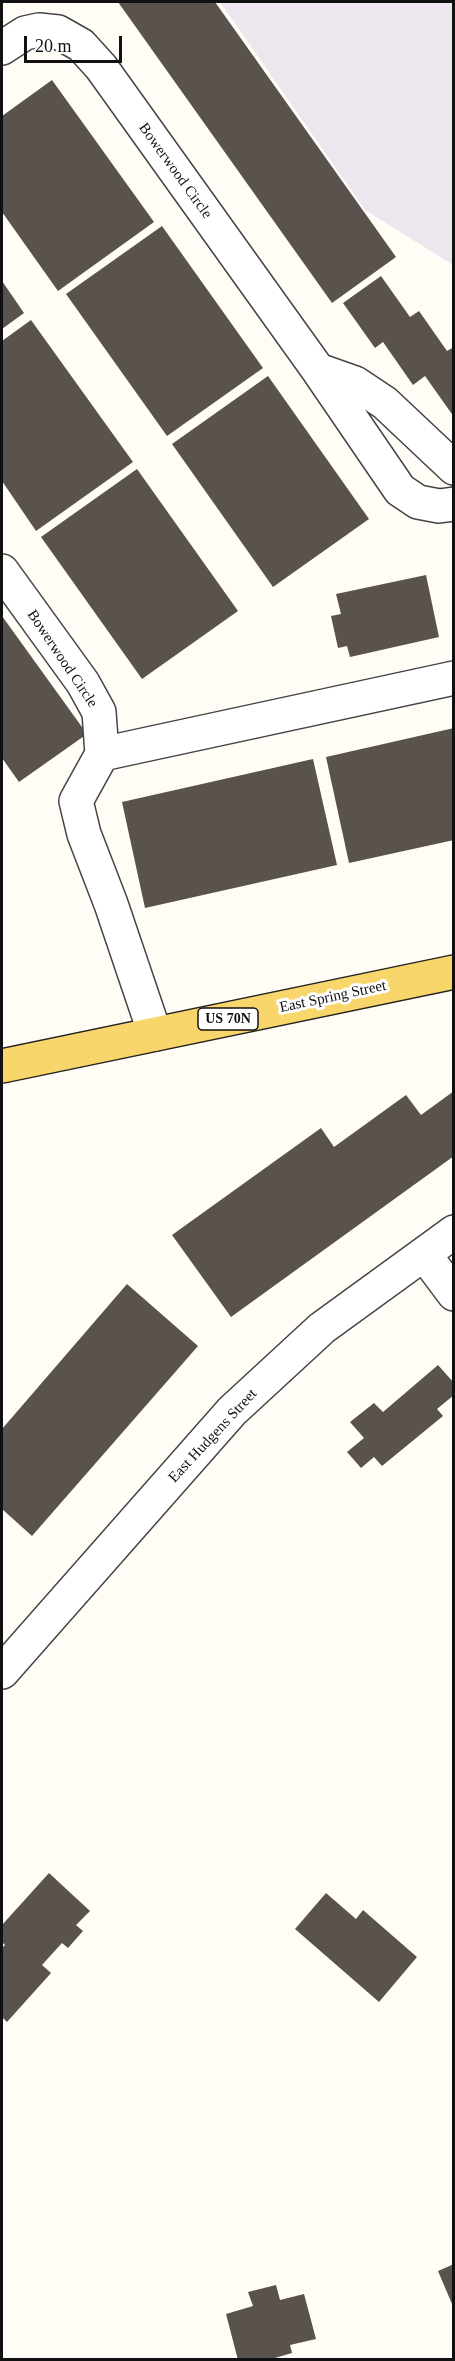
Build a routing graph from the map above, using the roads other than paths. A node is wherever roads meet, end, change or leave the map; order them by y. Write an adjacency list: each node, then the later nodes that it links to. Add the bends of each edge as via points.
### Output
1 (2, 48): 2 (street, Bowerwood Circle, via 25,33 39,30 58,32 81,45)
2 (318, 370): 3 (street, via 355,383 385,403); 4 (street, Bowerwood Circle, via 400,490 418,502)
3 (453, 468)
4 (453, 504)
5 (2, 571): 7 (street, Bowerwood Circle, via 99,712)
6 (453, 678): 7 (street)
7 (102, 754): 9 (street, via 76,801)
8 (453, 972): 9 (main road, East Spring Street / US 70N)
9 (154, 1034): 10 (main road, East Spring Street / US 70N)
10 (2, 1066)
11 (453, 1232): 12 (street, East Hudgens Street)
12 (424, 1254): 13 (street); 14 (street, East Hudgens Street, via 322,1328 232,1411)
13 (453, 1294)
14 (2, 1672)

